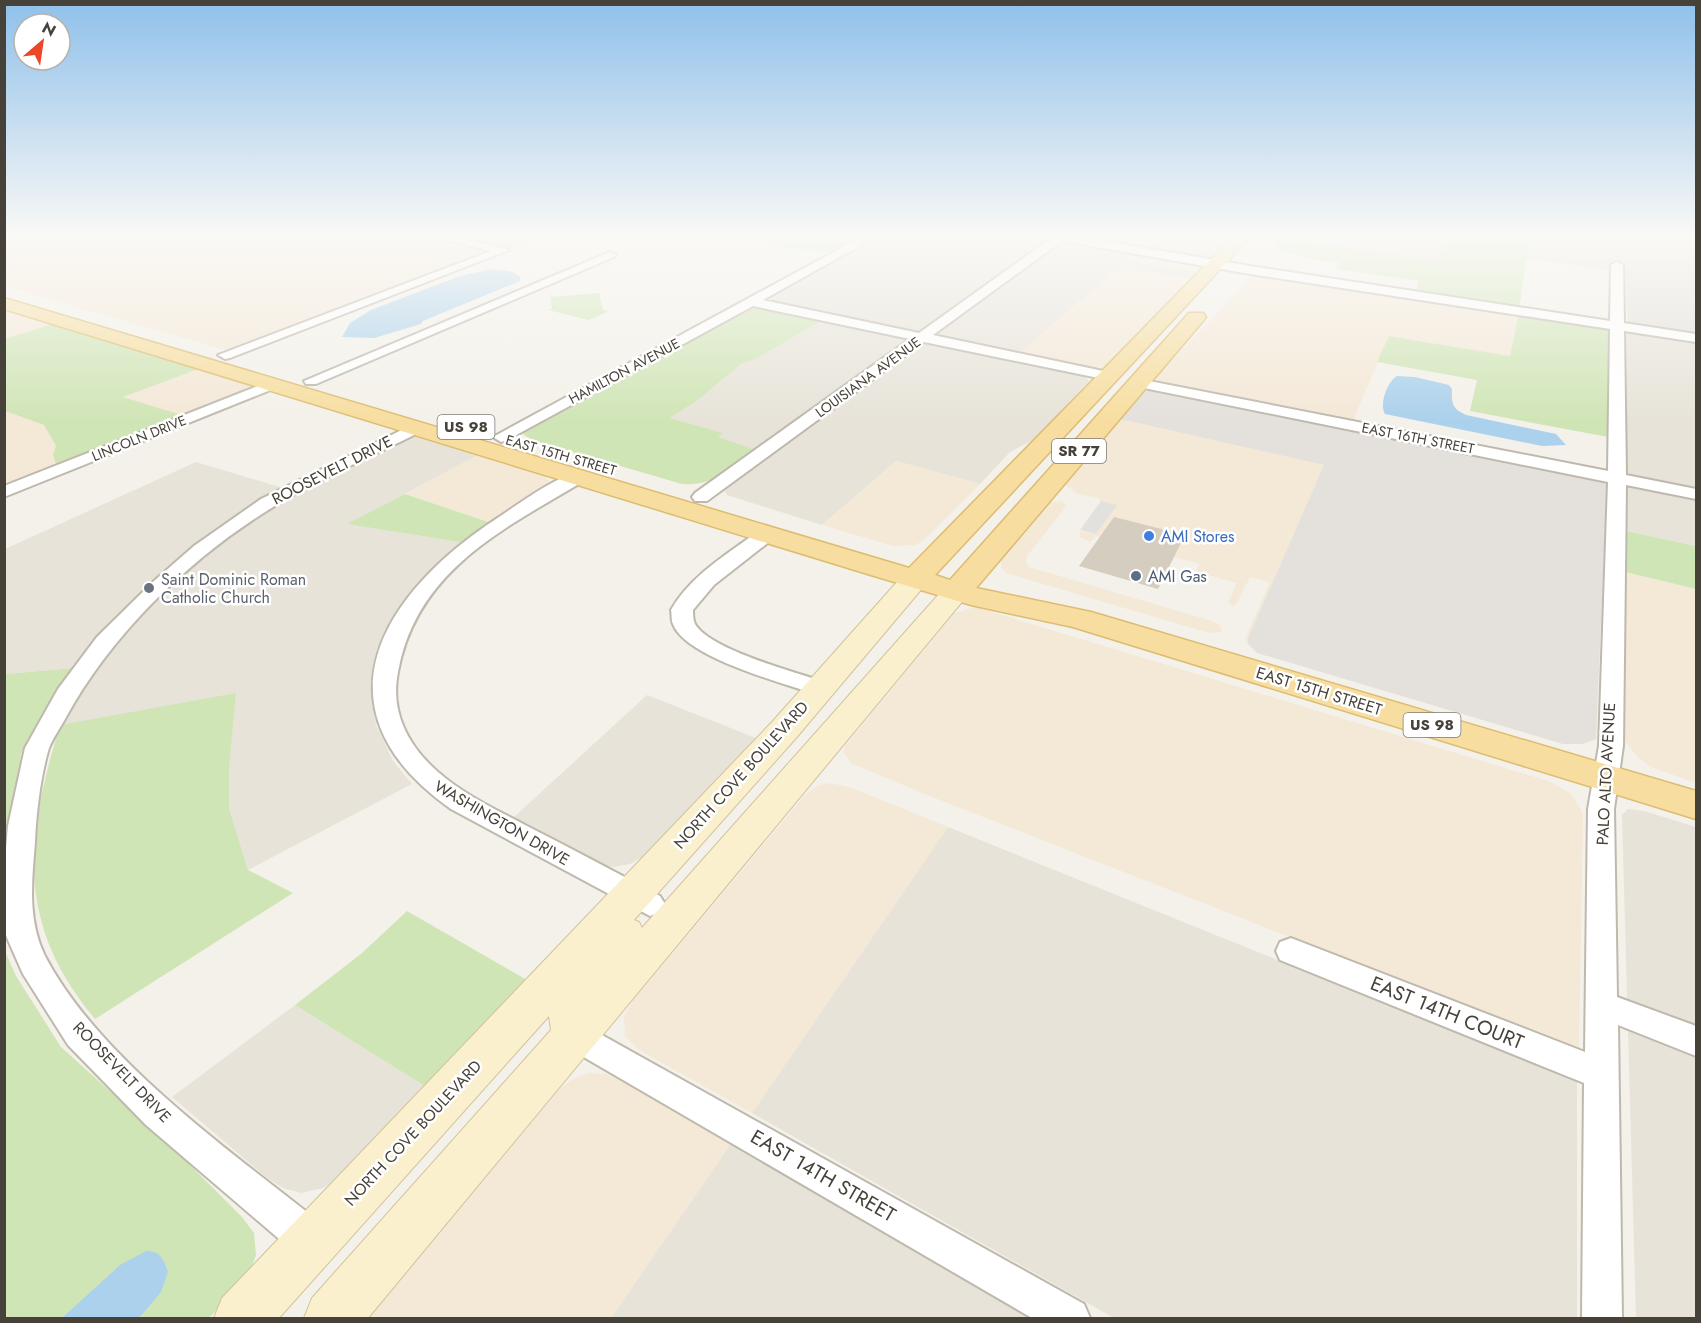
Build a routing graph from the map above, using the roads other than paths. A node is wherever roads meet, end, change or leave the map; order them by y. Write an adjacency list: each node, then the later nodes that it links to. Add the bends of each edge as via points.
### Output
1 (21, 297): 12 (main road, EAST 15TH STREET / US 98)
2 (379, 297): 16 (street)
3 (506, 297): 19 (street, LINCOLN DRIVE)
4 (762, 297): 10 (street, HAMILTON AVENUE)
5 (977, 297): 15 (street, LOUISIANA AVENUE)
6 (1185, 297): 17 (main road, NORTH COVE BOULEVARD / SR 77)
7 (1214, 297): 18 (main road, SR 77)
8 (1446, 297): 13 (street)
9 (1616, 297): 13 (street, PALO ALTO AVENUE)
10 (752, 302): 15 (street); 21 (street, HAMILTON AVENUE)
11 (4, 303): 12 (main road, EAST 15TH STREET / US 98)
12 (66, 315): 16 (main road, EAST 15TH STREET / US 98)
13 (1615, 326): 14 (street); 23 (street, PALO ALTO AVENUE)
14 (1696, 338)
15 (921, 339): 17 (street); 26 (street, LOUISIANA AVENUE)
16 (214, 359): 19 (main road, EAST 15TH STREET / US 98)
17 (1107, 376): 28 (main road, NORTH COVE BOULEVARD / SR 77)
18 (1139, 382): 23 (street, EAST 16TH STREET); 29 (main road, SR 77)
19 (292, 383): 20 (main road, EAST 15TH STREET / US 98); 24 (street, LINCOLN DRIVE)
20 (426, 423): 21 (main road, EAST 15TH STREET / US 98); 39 (street, ROOSEVELT DRIVE, via 267,502 160,585 105,642 70,689 37,748 21,826 18,928 34,965 80,1035 158,1113)
21 (491, 442): 22 (main road, EAST 15TH STREET / US 98)
22 (588, 471): 26 (main road, EAST 15TH STREET / US 98); 33 (street, WASHINGTON DRIVE, via 469,546 421,591 391,642 384,705 401,750 431,782 460,802)
23 (1617, 478): 25 (street, EAST 16TH STREET); 31 (street, PALO ALTO AVENUE, via 1611,746)
24 (4, 492)
25 (1696, 494)
26 (692, 503): 27 (main road, EAST 15TH STREET / US 98); 28 (main road, EAST 15TH STREET / US 98)
27 (767, 534): 28 (main road, EAST 15TH STREET / US 98); 30 (street, via 692,595 681,610 681,621 690,635 709,648)
28 (921, 571): 29 (main road, EAST 15TH STREET / US 98); 30 (main road, NORTH COVE BOULEVARD / SR 77)
29 (963, 584): 31 (main road, EAST 15TH STREET / US 98); 36 (main road, SR 77)
30 (820, 688): 33 (main road, NORTH COVE BOULEVARD / SR 77, via 681,842)
31 (1606, 777): 32 (main road, EAST 15TH STREET / US 98); 35 (street, PALO ALTO AVENUE, via 1601,809)
32 (1696, 805)
33 (640, 900): 36 (main road, via 572,1007 571,1026); 39 (main road, NORTH COVE BOULEVARD)
34 (1291, 951): 38 (street, EAST 14TH COURT)
35 (1602, 1005): 37 (street); 38 (street, PALO ALTO AVENUE)
36 (575, 1035): 41 (main road, SR 77); 42 (street, EAST 14TH STREET)
37 (1696, 1041)
38 (1602, 1074): 43 (street, PALO ALTO AVENUE)
39 (313, 1242): 40 (main road, NORTH COVE BOULEVARD)
40 (242, 1318)
41 (332, 1318)
42 (1070, 1318)
43 (1602, 1318)

